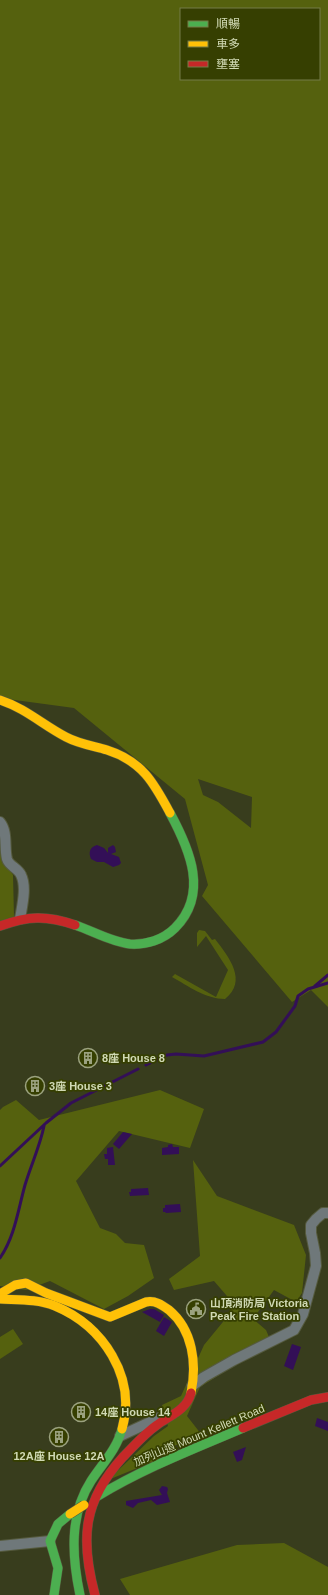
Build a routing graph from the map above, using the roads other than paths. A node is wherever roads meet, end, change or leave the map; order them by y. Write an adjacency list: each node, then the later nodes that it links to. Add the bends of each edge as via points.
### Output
1 (0, 700): 3 (main road, via 23,708 68,737 117,753 136,764 155,786 179,829 187,847 193,874 192,904 183,919 170,933 146,944 123,943 50,917)
2 (0, 822): 3 (street, via 4,829 8,863 21,874 23,881)
3 (20, 919): 4 (main road)
4 (0, 926)
5 (328, 1212): 8 (street, via 323,1213 311,1224 316,1266 303,1314 294,1330 234,1360)
6 (0, 1294): 8 (main road, via 15,1285 26,1283 46,1294 110,1317 149,1301 157,1302 175,1314 184,1328 193,1358)
7 (0, 1299): 11 (main road, via 55,1306 77,1317 98,1335 114,1357 126,1391)
8 (192, 1386): 10 (main road, via 188,1402)
9 (328, 1397): 12 (main road, 加列山道 Mount Kellett Road, via 311,1400 175,1457)
10 (179, 1409): 11 (street); 12 (main road, via 131,1448 111,1472)
11 (120, 1436): 16 (main road, via 110,1456 84,1492 77,1509 75,1562)
12 (95, 1498): 13 (main road, 加列山道 Mount Kellett Road, bridge, via 58,1524); 17 (main road, via 89,1518 88,1536)
13 (50, 1541): 14 (street); 15 (main road, via 58,1568)
14 (0, 1546)
15 (54, 1595)
16 (80, 1595)
17 (95, 1595)

